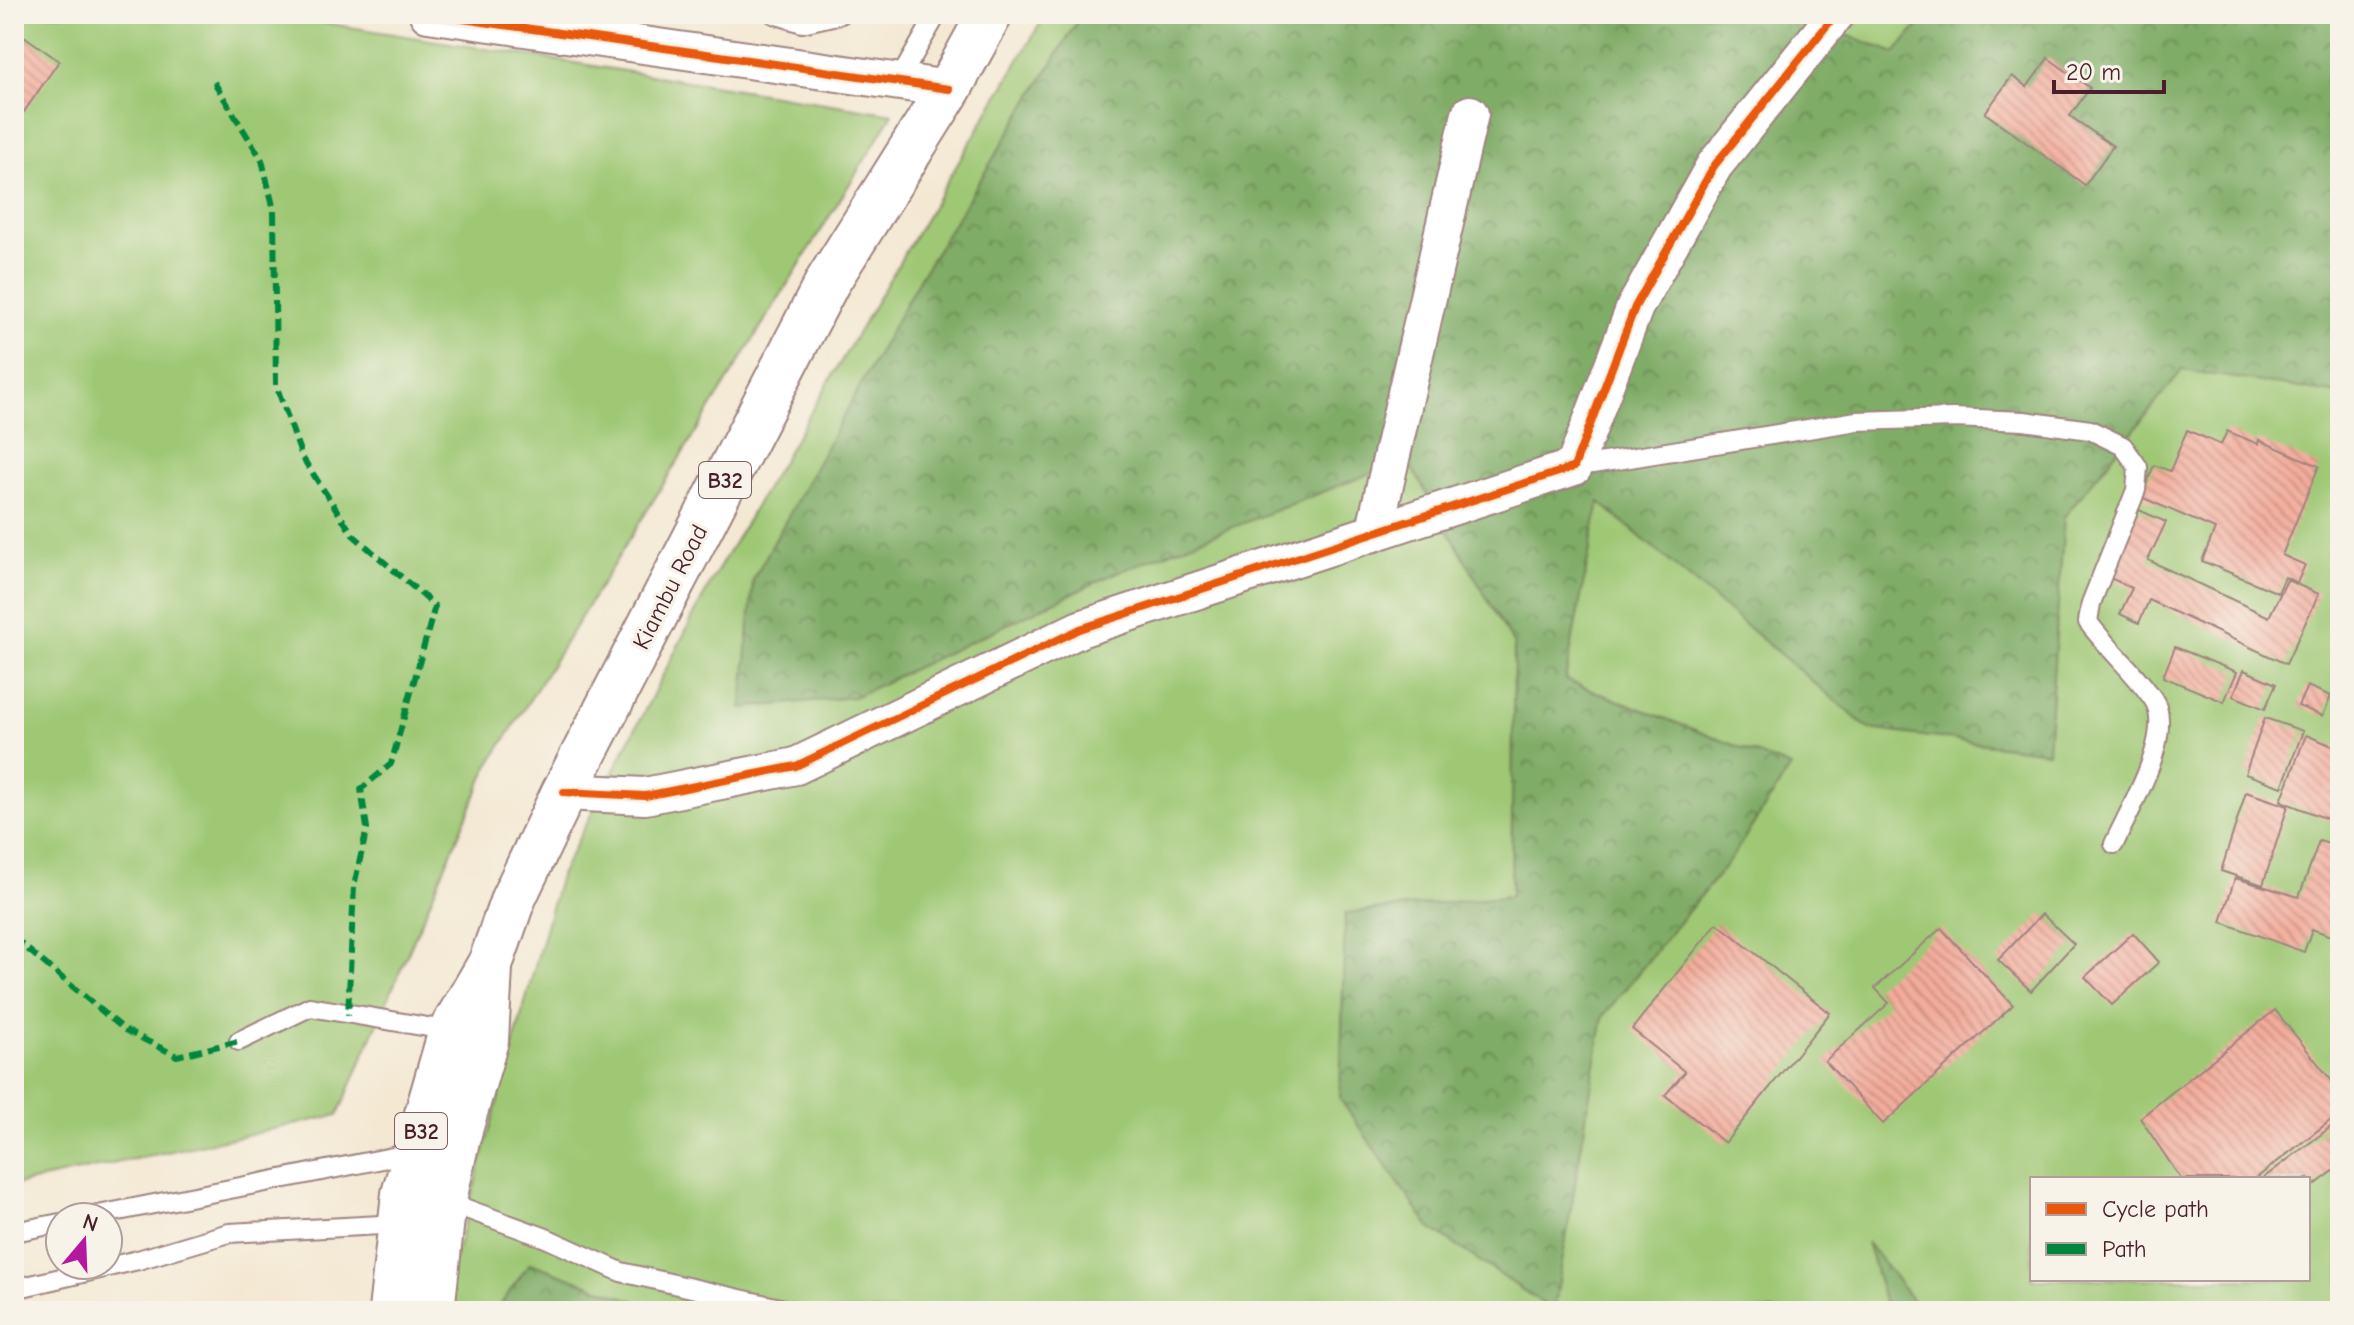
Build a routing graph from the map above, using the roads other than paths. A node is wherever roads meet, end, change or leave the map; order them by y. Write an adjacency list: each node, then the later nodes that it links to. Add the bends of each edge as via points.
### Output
1 (428, 14): 7 (street)
2 (774, 14): 3 (lane, via 802,23)
3 (841, 14)
4 (937, 14): 7 (lane)
5 (990, 14): 8 (highway, Kiambu Road / B32)
6 (1836, 14): 10 (street, via 1714,166 1635,307)
7 (899, 80): 8 (street)
8 (949, 89): 12 (highway, Kiambu Road / B32, via 828,281)
9 (1470, 114): 11 (street)
10 (1574, 467): 11 (street); 13 (lane, via 1857,421 2024,421 2090,430 2123,446 2138,467 2136,490 2088,622 2155,701 2160,728)
11 (1374, 533): 12 (street, via 1080,629 796,766 645,796)
12 (564, 792): 14 (highway, Kiambu Road / B32, via 513,899)
13 (2114, 844)
14 (491, 962): 15 (highway, Kiambu Road / B32); 18 (highway, Kiambu Road / B32, via 486,1040 457,1140)
15 (451, 1031): 16 (lane, via 310,1007); 17 (highway, Kiambu Road / B32)
16 (239, 1041)
17 (415, 1152): 18 (highway, Kiambu Road / B32); 19 (lane)
18 (416, 1206): 22 (lane, via 229,1233); 23 (highway, Kiambu Road / B32); 24 (highway, Kiambu Road / B32); 25 (lane, via 546,1238 621,1272)
19 (124, 1210)
20 (44, 1226): 21 (lane)
21 (14, 1232)
22 (14, 1289)
23 (391, 1311)
24 (432, 1311)
25 (793, 1311)

